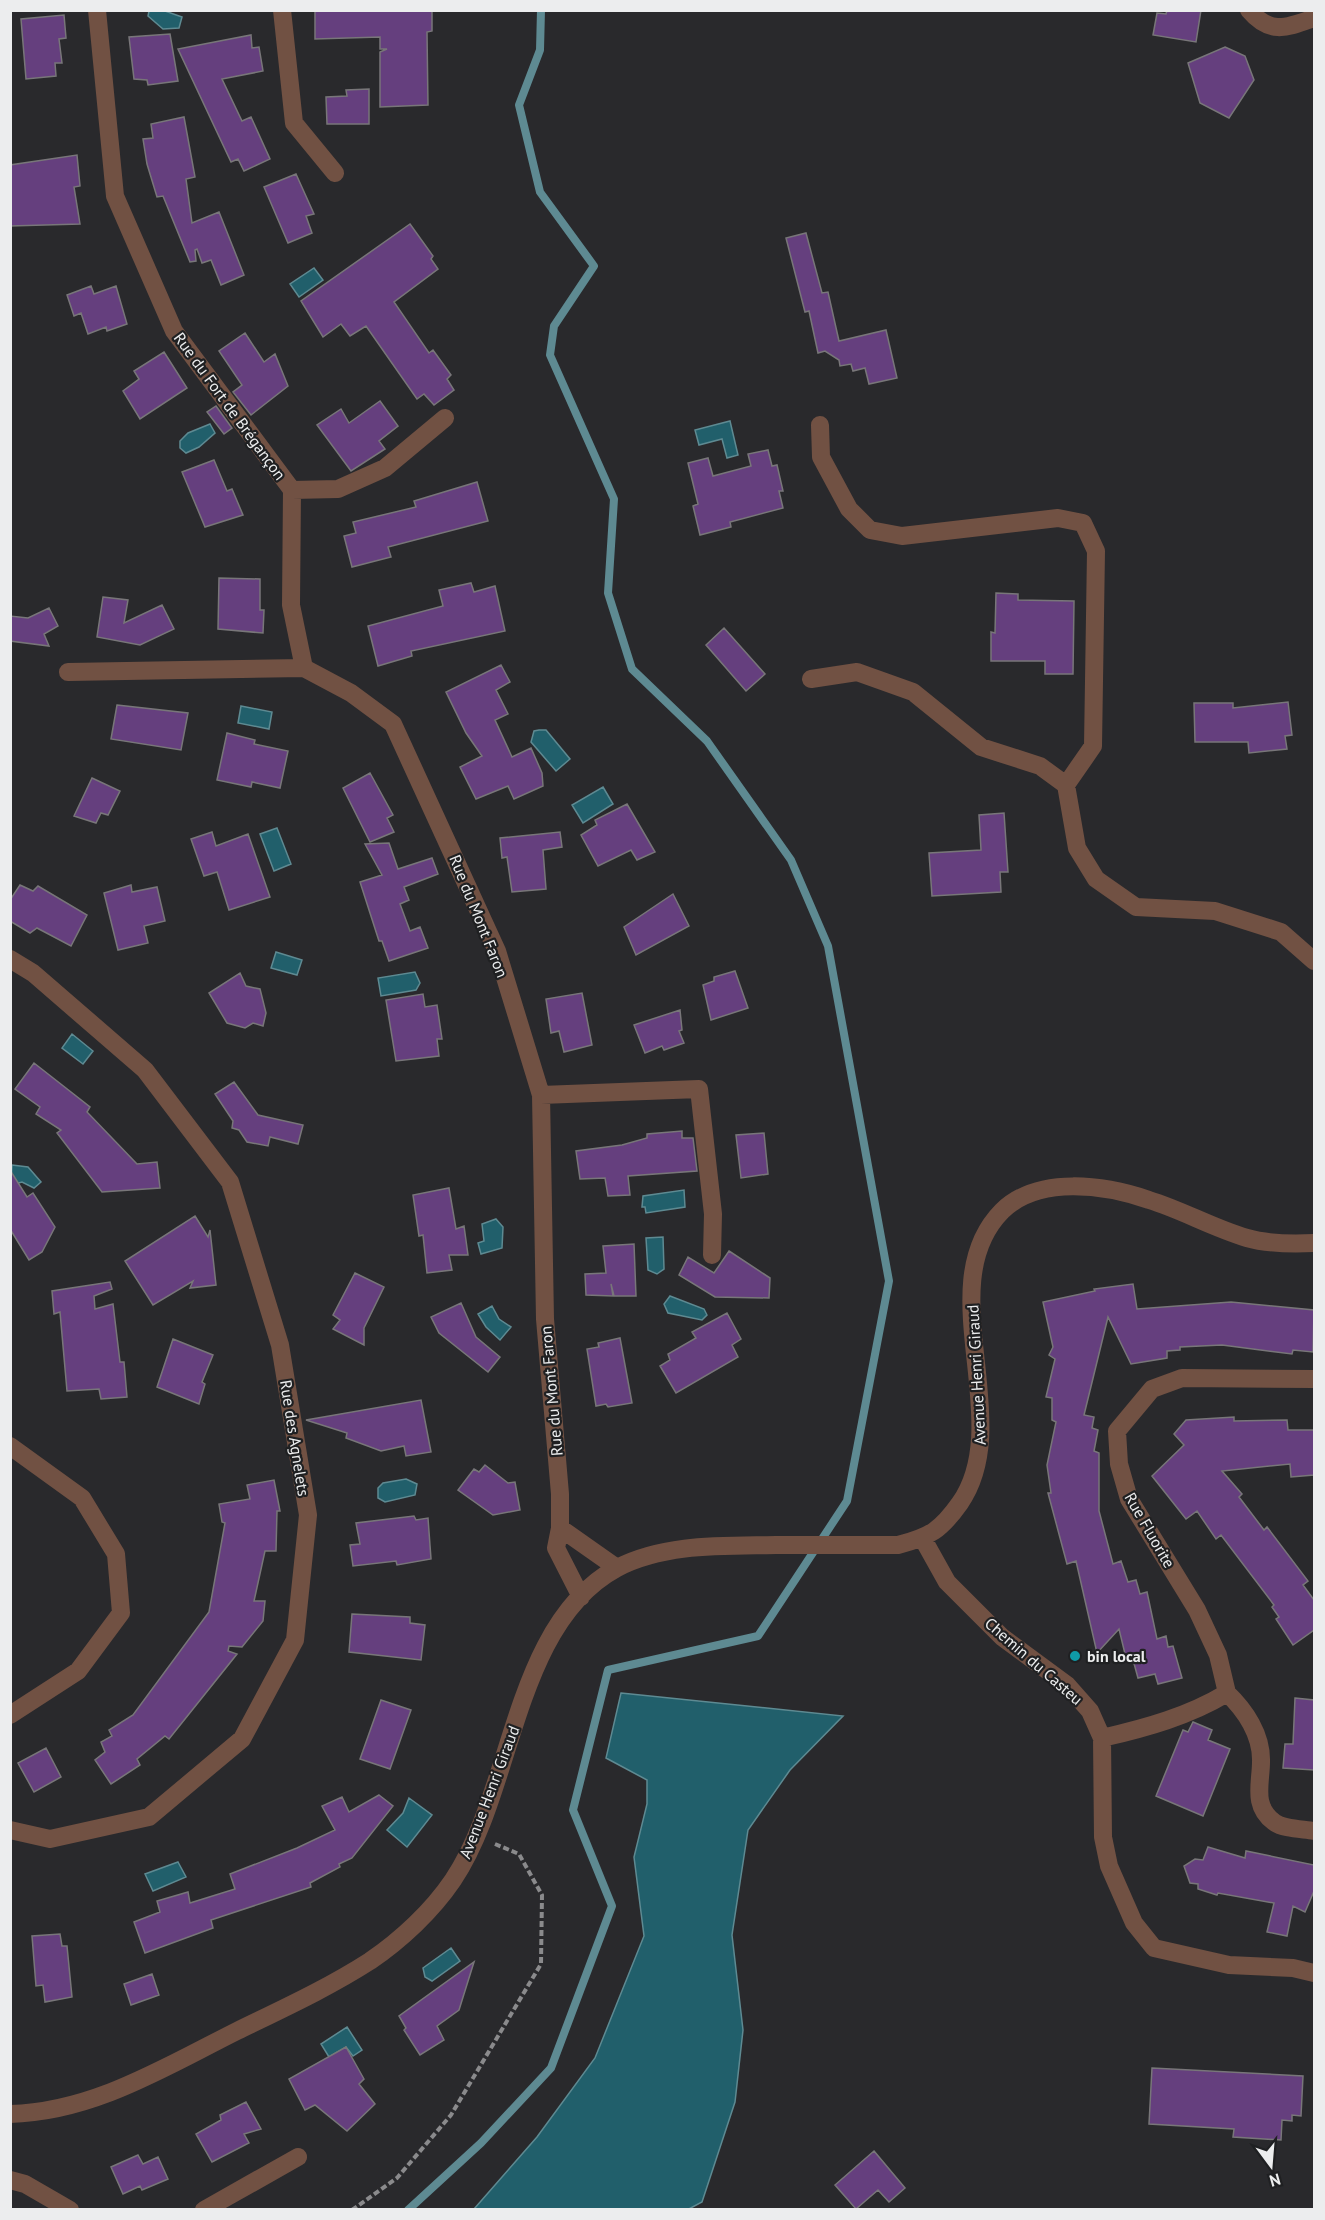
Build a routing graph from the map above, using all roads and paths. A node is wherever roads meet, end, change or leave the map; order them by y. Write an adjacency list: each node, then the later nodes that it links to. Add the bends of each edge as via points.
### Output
1 (97, 10): 10 (street, Rue du Fort de Brégançon, via 115,196 174,331)
2 (282, 10): 5 (street, via 294,123)
3 (1249, 10): 4 (street, via 1261,24 1274,28)
4 (1314, 18)
5 (335, 173)
6 (10, 344): 7 (path)
7 (10, 362)
8 (445, 418): 10 (street, via 386,468 338,489)
9 (820, 425): 14 (street, via 821,458 849,510 870,530 902,536 1058,518 1083,523 1096,551 1093,746)
10 (291, 490): 11 (street, Rue du Fort de Brégançon, via 291,605)
11 (304, 668): 12 (street, Rue du Mont Faron); 17 (street, Rue du Mont Faron, via 351,693 393,724 497,951)
12 (68, 672)
13 (811, 679): 14 (street, via 857,672 913,692 981,747 1040,766)
14 (1066, 785): 16 (street, via 1077,848 1096,879 1136,907 1215,911 1281,933)
15 (10, 959): 29 (street, Rue des Agnelets, via 33,973 145,1070 230,1182 280,1345 308,1515 295,1640 242,1739 149,1817 50,1839)
16 (1314, 961)
17 (541, 1095): 19 (street, via 699,1089 713,1214); 22 (street, Rue du Mont Faron, via 545,1319)
18 (1314, 1243): 23 (street, Avenue Henri Giraud, via 1248,1239 1149,1200 1109,1190 1046,1188 1015,1201 1001,1212 981,1241 976,1268 970,1312 981,1434 979,1463 966,1494 945,1524)
19 (712, 1255)
20 (1314, 1379): 26 (street, Rue Fluorite, via 1182,1378 1152,1389 1117,1431 1119,1464 1129,1499 1197,1610 1218,1655)
21 (10, 1446): 27 (street, via 82,1498 116,1554 121,1613 78,1671)
22 (560, 1528): 24 (street); 25 (street, Rue du Mont Faron, via 556,1548)
23 (923, 1539): 24 (street, Avenue Henri Giraud, via 898,1545 697,1546); 28 (street, Chemin du Casteu, via 947,1582 1002,1637 1067,1685 1090,1711)
24 (617, 1568): 25 (street, Avenue Henri Giraud)
25 (581, 1597): 31 (street, Avenue Henri Giraud, via 544,1645)
26 (1227, 1693): 28 (street, via 1193,1711); 30 (street, via 1242,1708 1257,1737 1262,1761 1257,1791 1264,1813 1275,1824)
27 (10, 1715)
28 (1102, 1738): 32 (street, Chemin du Casteu, via 1103,1837 1109,1866 1134,1923 1154,1948 1229,1965 1293,1968)
29 (10, 1830)
30 (1314, 1831)
31 (475, 1837): 33 (street, Avenue Henri Giraud, via 453,1880 412,1928 370,1960 307,1997 141,2079 74,2106); 38 (path, via 519,1854 542,1895 541,1964 451,2115 398,2178)
32 (1314, 1973)
33 (13, 2113)
34 (297, 2157): 37 (street)
35 (10, 2180): 36 (street, via 26,2184)
36 (70, 2210)
37 (204, 2210)
38 (352, 2210)

